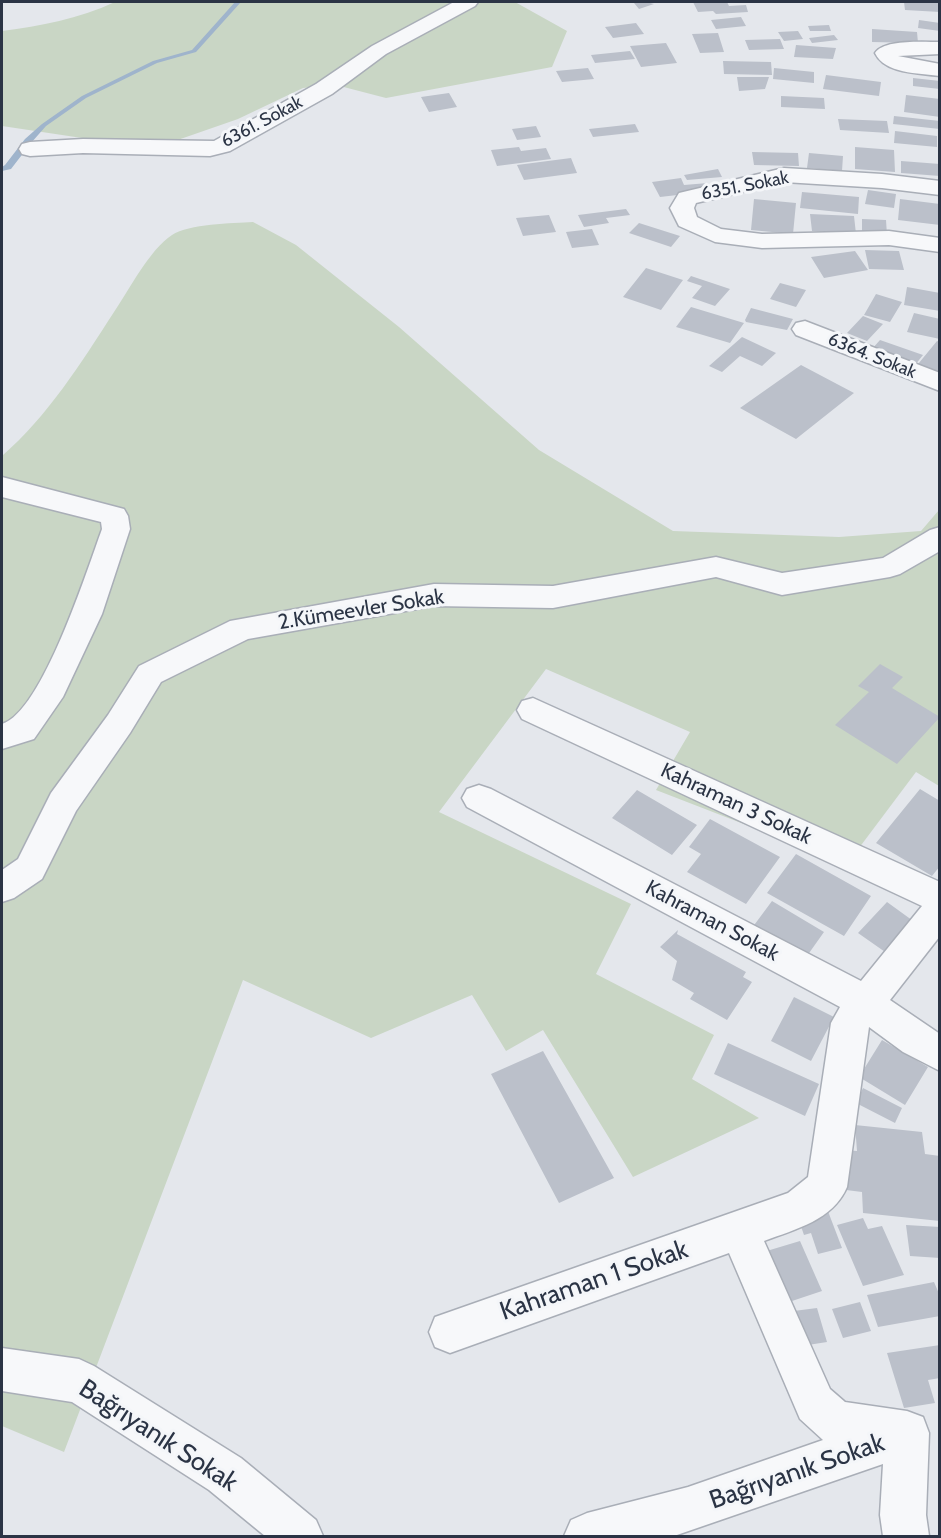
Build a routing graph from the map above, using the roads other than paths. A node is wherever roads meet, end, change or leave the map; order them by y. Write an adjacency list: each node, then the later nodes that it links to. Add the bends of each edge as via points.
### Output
1 (468, 2): 4 (street, 6361. Sokak, via 379,50 324,89 222,146)
2 (939, 48): 3 (street, via 906,48 885,53 888,59 904,65)
3 (939, 70)
4 (30, 149)
5 (939, 189): 6 (street, 6351. Sokak, via 784,175 687,198 682,208 687,221 715,235 762,241 890,238)
6 (939, 245)
7 (805, 329): 8 (street, 6364. Sokak)
8 (939, 383)
9 (2, 487): 12 (street, via 114,516 116,529 87,614 52,689 23,730)
10 (939, 537): 14 (street, 2.Kümeevler Sokak, via 890,567 782,584 716,567 553,597 434,595 241,629 150,674 63,803 30,869)
11 (533, 710): 15 (street, Kahraman 3 Sokak)
12 (2, 736)
13 (479, 798): 17 (street, Kahraman Sokak)
14 (2, 888)
15 (939, 898)
16 (939, 909): 17 (street, Kahraman 1 Sokak)
17 (865, 1002): 18 (street, Kahraman Sokak); 19 (street, Kahraman 1 Sokak, via 850,1023 827,1187 801,1208)
18 (939, 1054)
19 (739, 1230): 20 (street, Kahraman 1 Sokak); 22 (street, via 815,1404 835,1423)
20 (450, 1332)
21 (2, 1370): 23 (street, Bağrıyanık Sokak, via 79,1381 225,1474)
22 (907, 1433): 24 (street, Bağrıyanık Sokak, via 688,1510); 25 (street, Bağrıyanık Sokak, via 903,1515)
23 (300, 1536)
24 (587, 1536)
25 (906, 1536)

